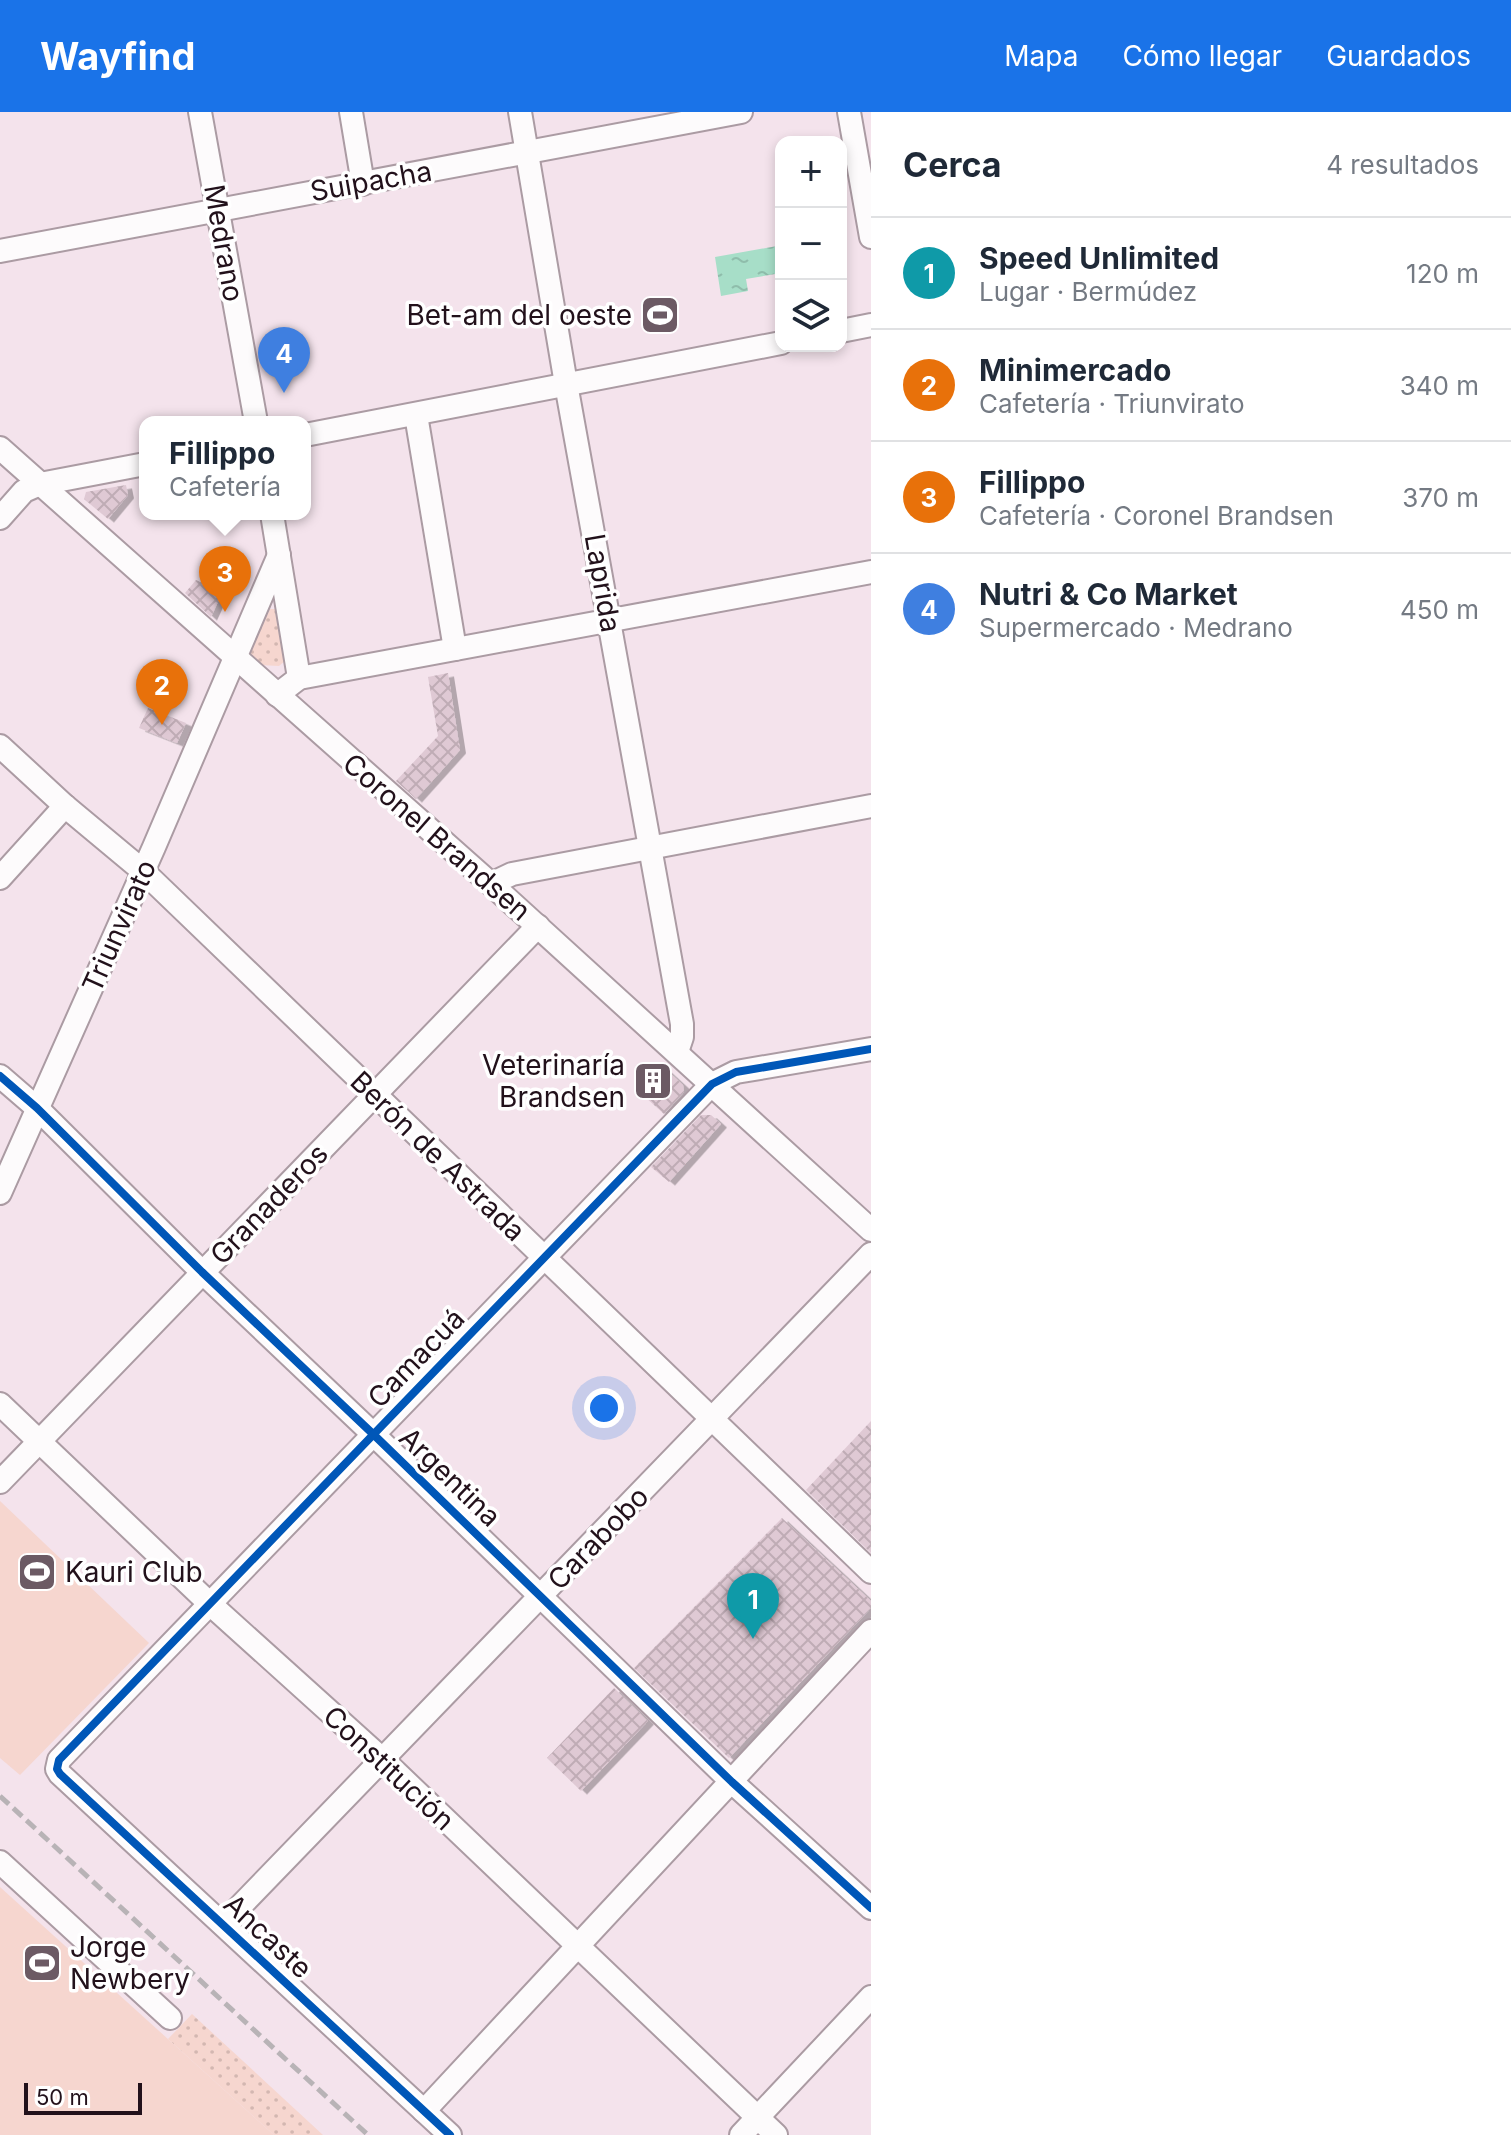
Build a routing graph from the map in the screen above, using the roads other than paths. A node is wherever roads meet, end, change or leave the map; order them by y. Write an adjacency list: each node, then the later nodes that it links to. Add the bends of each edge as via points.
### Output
1 (200, 112): 8 (street, Medrano)
2 (351, 112): 7 (street)
3 (520, 112): 6 (street, Laprida)
4 (741, 112): 6 (street, Suipacha)
5 (849, 112): 9 (street)
6 (527, 152): 7 (street, Suipacha); 14 (street, Laprida)
7 (363, 184): 8 (street, Suipacha)
8 (218, 209): 10 (street, Suipacha); 16 (street, Medrano)
9 (871, 237)
10 (0, 251)
11 (871, 325): 12 (street)
12 (847, 330)
13 (775, 344): 14 (street)
14 (566, 384): 15 (street); 25 (street, Laprida)
15 (416, 415): 17 (street); 26 (street)
16 (255, 416)
17 (311, 434)
18 (0, 448): 20 (street, Coronel Brandsen)
19 (139, 465): 20 (street)
20 (40, 484): 21 (street, via 24,491); 27 (street, Coronel Brandsen)
21 (0, 518)
22 (273, 520): 23 (street)
23 (279, 555): 27 (street); 28 (street)
24 (871, 572): 25 (street)
25 (609, 619): 26 (street); 33 (street, Laprida)
26 (455, 649): 28 (street)
27 (235, 658): 29 (street, Coronel Brandsen); 34 (street, Triunvirato)
28 (299, 678): 29 (street)
29 (277, 695): 36 (street, Coronel Brandsen)
30 (0, 746): 31 (street, Berón de Astrada)
31 (65, 806): 34 (street, Berón de Astrada); 35 (street)
32 (871, 806): 33 (street)
33 (651, 848): 36 (street, via 512,874); 39 (street, Laprida, via 682,1024)
34 (143, 871): 42 (street, Berón de Astrada); 43 (street, Triunvirato)
35 (0, 878)
36 (491, 884): 37 (street, Coronel Brandsen)
37 (538, 926): 39 (street, Coronel Brandsen); 42 (street, Granaderos)
38 (871, 1049): 41 (street, via 736,1072)
39 (677, 1052): 41 (street, Coronel Brandsen)
40 (0, 1076): 43 (street, Argentina)
41 (712, 1084): 45 (street, Coronel Brandsen); 47 (street, Camacuá)
42 (375, 1095): 47 (street, Berón de Astrada); 48 (street, Granaderos)
43 (37, 1108): 44 (street, Triunvirato); 48 (street, Argentina)
44 (0, 1193)
45 (871, 1230)
46 (871, 1254): 50 (street, Carabobo)
47 (543, 1258): 50 (street, Berón de Astrada); 51 (street, Camacuá)
48 (202, 1272): 51 (street, Argentina); 52 (street, Granaderos)
49 (0, 1404): 52 (street, Constitución)
50 (712, 1420): 54 (street, Berón de Astrada); 55 (street, Carabobo)
51 (373, 1434): 55 (street, Argentina); 56 (street, Camacuá)
52 (41, 1441): 53 (street, Granaderos); 56 (street, Constitución)
53 (0, 1482)
54 (871, 1572)
55 (542, 1596): 58 (street, Carabobo); 60 (street, Argentina)
56 (209, 1603): 58 (street, Constitución); 59 (street, Camacuá, via 59,1760)
57 (871, 1631): 60 (street)
58 (382, 1759): 63 (street, Carabobo); 64 (street, Constitución)
59 (57, 1769): 63 (street, Ancaste)
60 (732, 1782): 62 (street, Argentina); 64 (street)
61 (0, 1862): 66 (street)
62 (871, 1908)
63 (223, 1924): 67 (street, Ancaste)
64 (578, 1949): 67 (street); 68 (street, Constitución)
65 (871, 1997): 68 (street)
66 (170, 2018)
67 (424, 2111): 69 (street, Ancaste)
68 (757, 2118): 70 (street); 71 (street, Constitución)
69 (450, 2135)
70 (741, 2135)
71 (776, 2135)

